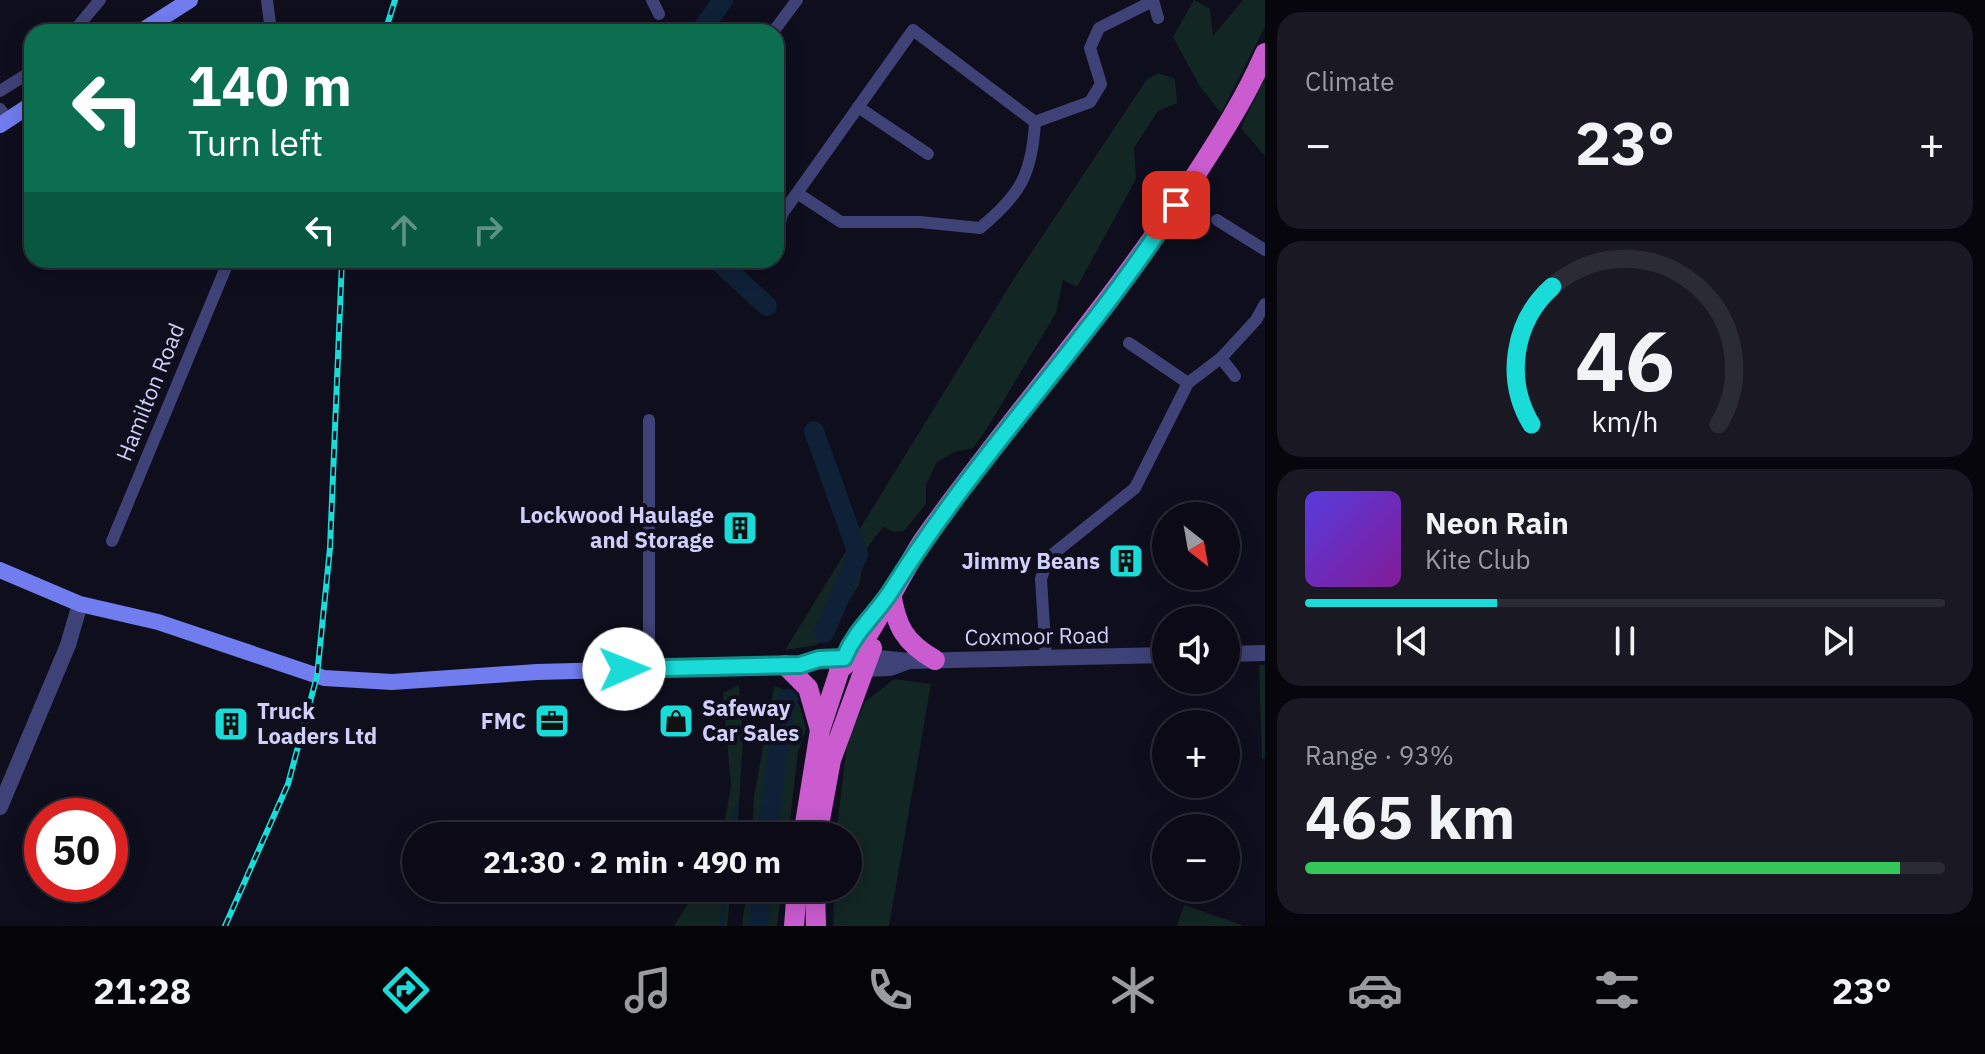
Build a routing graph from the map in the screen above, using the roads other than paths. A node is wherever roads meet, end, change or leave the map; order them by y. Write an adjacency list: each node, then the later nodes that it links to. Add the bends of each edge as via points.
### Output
1 (100, 0): 9 (street)
2 (190, 0): 10 (main road)
3 (267, 0): 11 (street)
4 (652, 0): 7 (street)
5 (797, 0): 12 (street)
6 (1153, 1): 8 (street); 19 (street, via 1099,28 1090,48 1101,84 1090,102)
7 (659, 14)
8 (1158, 18)
9 (80, 24)
10 (152, 24)
11 (270, 24)
12 (779, 24)
13 (1265, 53): 35 (highway, via 1220,137 1146,251 967,479)
14 (24, 76): 15 (street)
15 (0, 91)
16 (858, 107): 19 (street, via 913,30); 20 (street); 21 (street)
17 (24, 108): 18 (main road)
18 (3, 118)
19 (1035, 122): 21 (street, via 1028,168 1013,200 980,228 841,222)
20 (928, 154)
21 (797, 193): 22 (street)
22 (784, 211)
23 (1217, 220): 24 (street)
24 (1265, 250)
25 (226, 268): 33 (street, Hamilton Road)
26 (1265, 304): 27 (street)
27 (1260, 324): 29 (street)
28 (1129, 343): 31 (street)
29 (1221, 358): 30 (street); 31 (street)
30 (1235, 376)
31 (1188, 383): 40 (street, via 1135,488 1048,558 1041,579)
32 (649, 420): 44 (street)
33 (112, 541)
34 (0, 570): 36 (main road)
35 (891, 592): 41 (highway, via 904,637); 42 (highway, via 858,629)
36 (80, 604): 44 (main road, via 158,622 324,678 392,682); 46 (street)
37 (1265, 653): 38 (street)
38 (1240, 654)
39 (1152, 655): 40 (street, Coxmoor Road)
40 (1046, 658): 41 (street, Coxmoor Road)
41 (935, 660): 42 (street, Coxmoor Road, via 890,668)
42 (854, 663): 43 (main road, via 819,659); 45 (highway); 48 (highway)
43 (793, 665): 44 (main road); 45 (highway, via 808,688)
44 (649, 669)
45 (820, 730): 47 (highway)
46 (0, 807)
47 (805, 822)
48 (820, 822)
49 (796, 902): 51 (highway)
50 (815, 902): 52 (highway)
51 (794, 926)
52 (816, 926)

